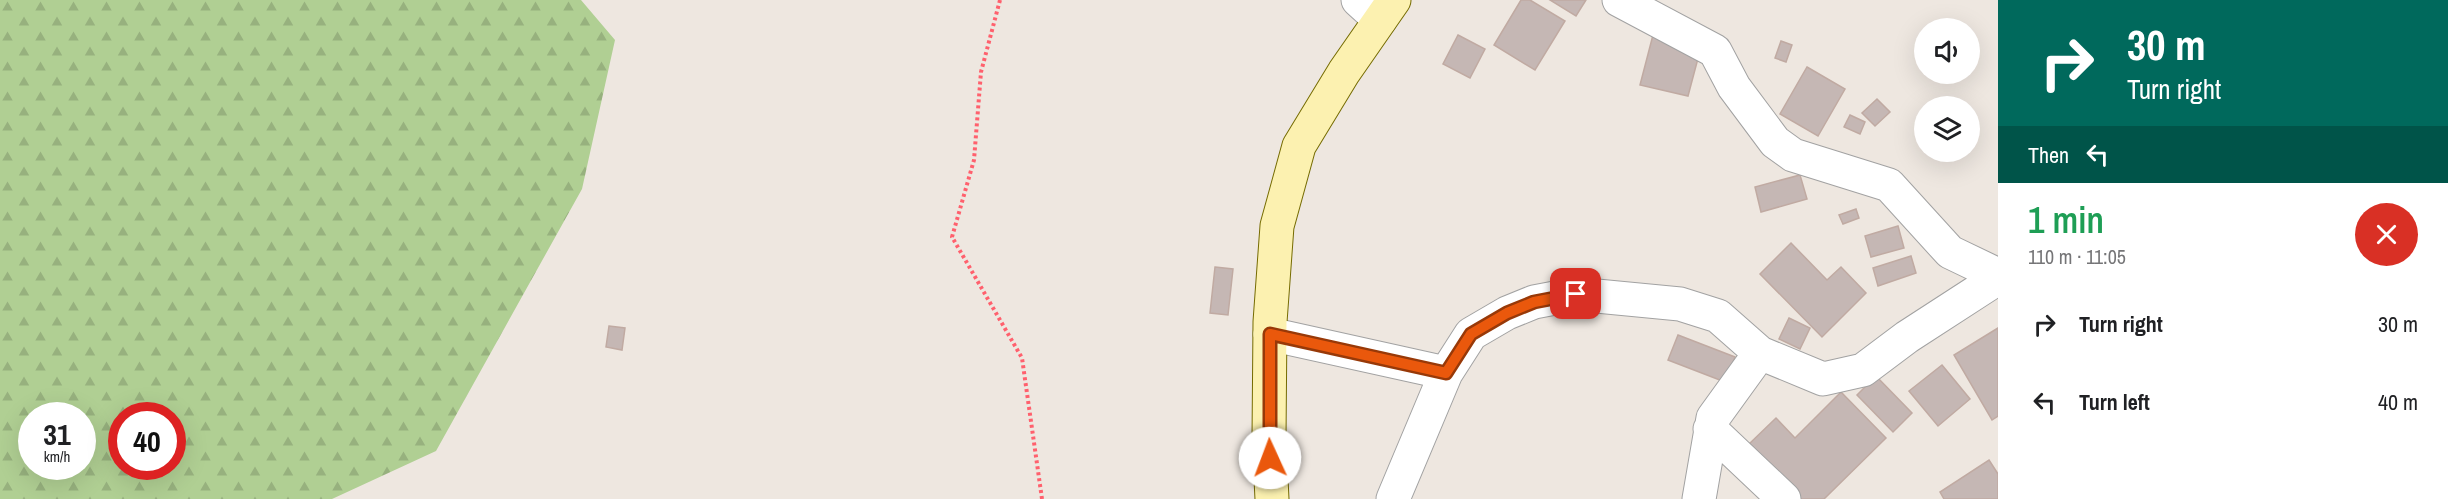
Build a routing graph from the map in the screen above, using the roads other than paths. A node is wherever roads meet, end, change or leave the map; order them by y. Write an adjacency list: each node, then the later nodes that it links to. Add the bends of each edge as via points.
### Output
1 (1619, 0): 3 (street, via 1715,51 1774,142 1793,155 1889,185 1950,252)
2 (1377, 7): 4 (street, via 1344,72 1299,146 1277,226)
3 (1998, 277): 5 (street, via 1863,370 1823,379)
4 (1270, 334): 6 (street); 8 (street)
5 (1760, 353): 6 (street, via 1718,316 1680,304 1576,294 1534,302 1471,334); 7 (street, via 1713,418)
6 (1446, 373): 9 (street)
7 (1710, 429): 10 (street); 11 (street)
8 (1272, 499)
9 (1393, 499)
10 (1699, 499)
11 (1784, 499)

